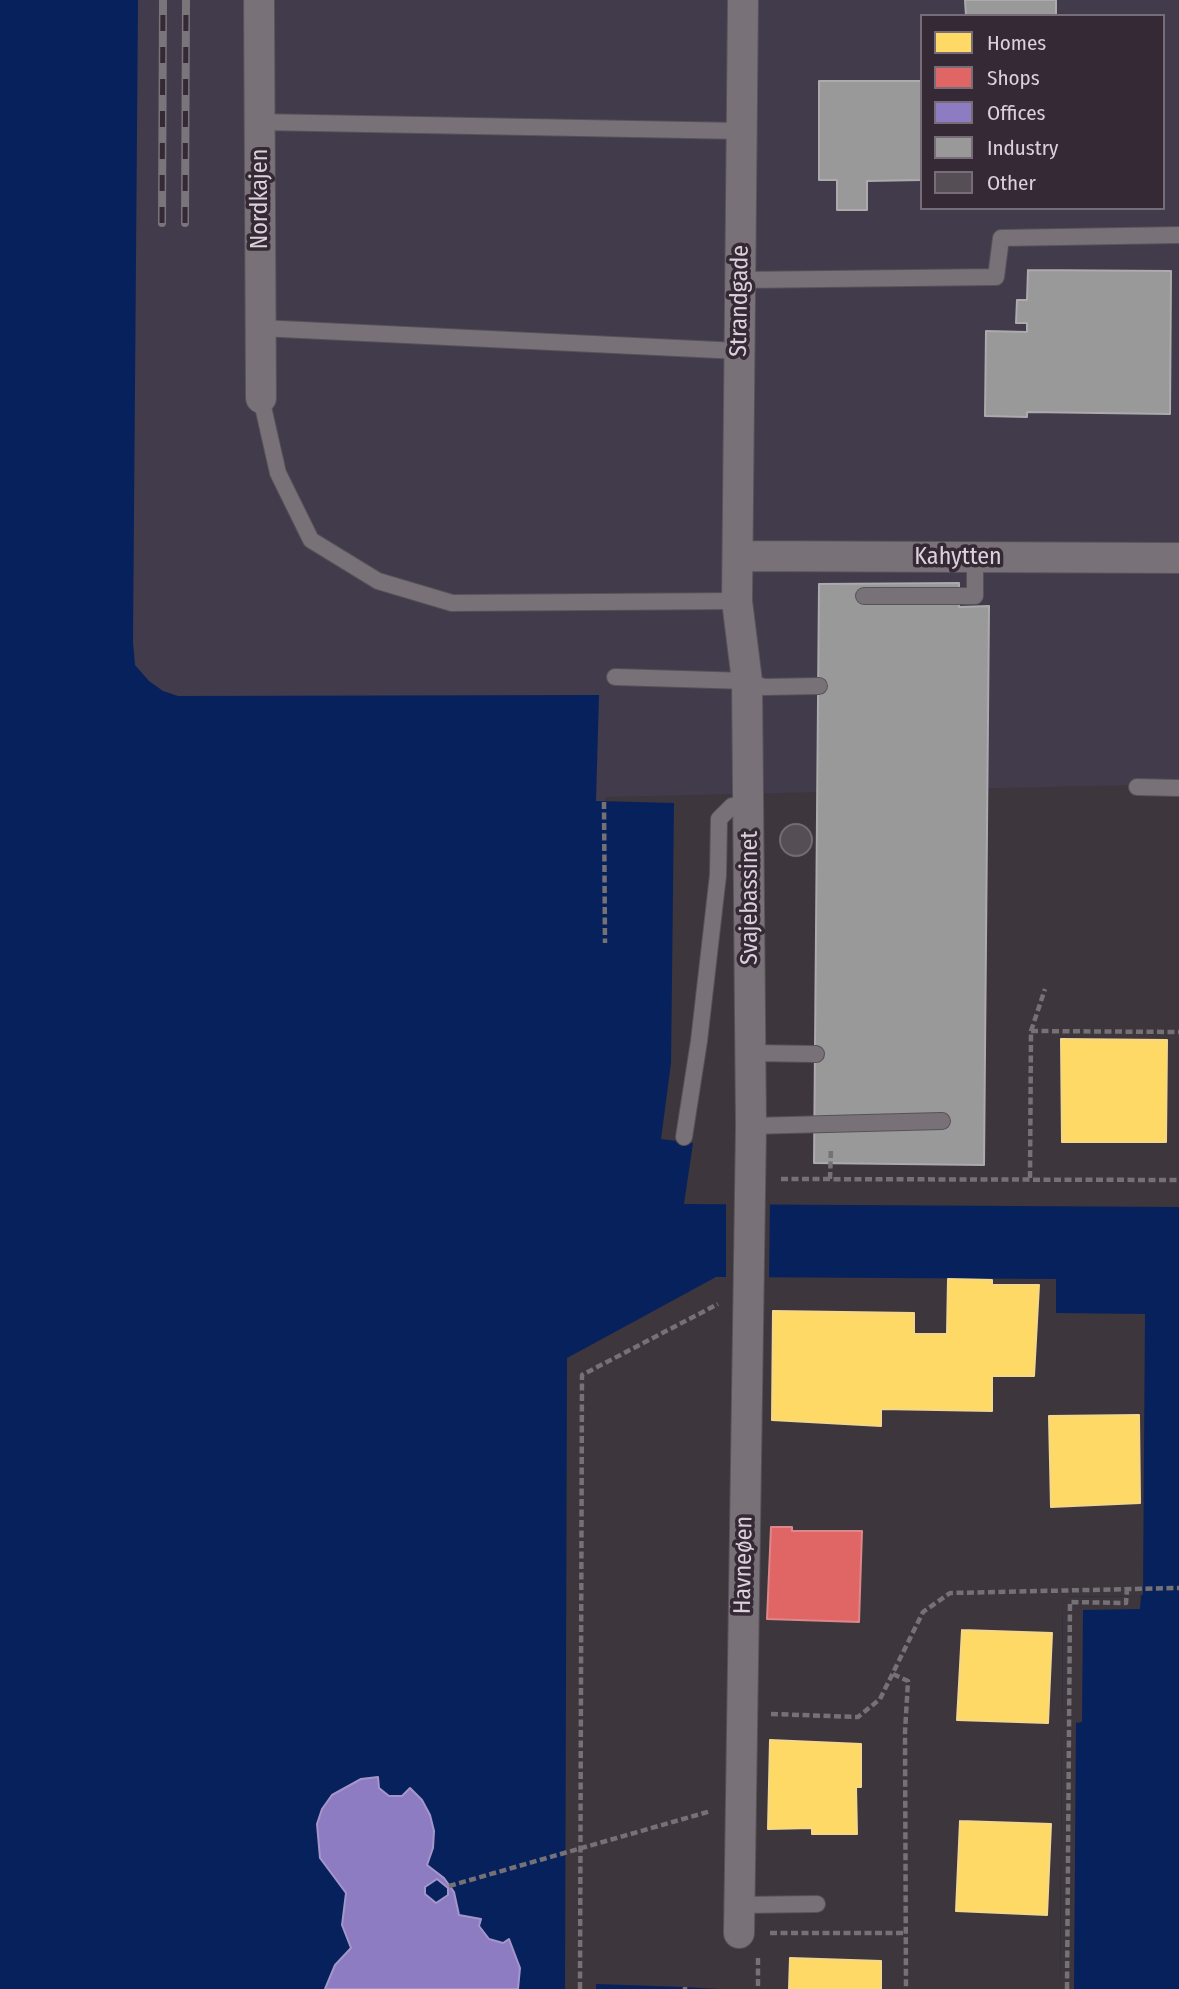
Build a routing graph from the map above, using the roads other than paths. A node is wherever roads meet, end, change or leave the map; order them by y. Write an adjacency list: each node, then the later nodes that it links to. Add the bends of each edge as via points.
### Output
1 (259, 0): 3 (street, Nordkajen)
2 (743, 0): 4 (street, Strandgade)
3 (260, 122): 4 (lane); 7 (street, Nordkajen)
4 (741, 131): 6 (street, Strandgade)
5 (1179, 235): 6 (lane, via 1000,238 996,277)
6 (741, 281): 8 (street, Strandgade)
7 (260, 328): 8 (lane); 9 (street, Nordkajen)
8 (739, 351): 10 (street, Strandgade)
9 (261, 398): 14 (lane, via 278,473 311,540 378,581 452,603)
10 (738, 556): 11 (street, Kahytten); 14 (street, Strandgade)
11 (975, 557): 12 (street, Kahytten); 13 (lane, via 975,596)
12 (1179, 558)
13 (864, 596)
14 (737, 601): 16 (street, Svajebassinet)
15 (615, 677): 16 (lane)
16 (747, 681): 17 (lane, via 764,687); 20 (street, Svajebassinet)
17 (819, 686)
18 (1137, 788): 19 (lane)
19 (1179, 788)
20 (750, 806): 21 (street, Svajebassinet); 25 (lane, via 732,806 719,819 718,875)
21 (751, 1053): 22 (lane); 24 (street, Svajebassinet)
22 (816, 1054)
23 (942, 1121): 24 (lane)
24 (751, 1126): 26 (street, Svajebassinet)
25 (684, 1137)
26 (750, 1188): 28 (street, Havneøen, via 741,1803)
27 (817, 1904): 28 (lane)
28 (746, 1924)

